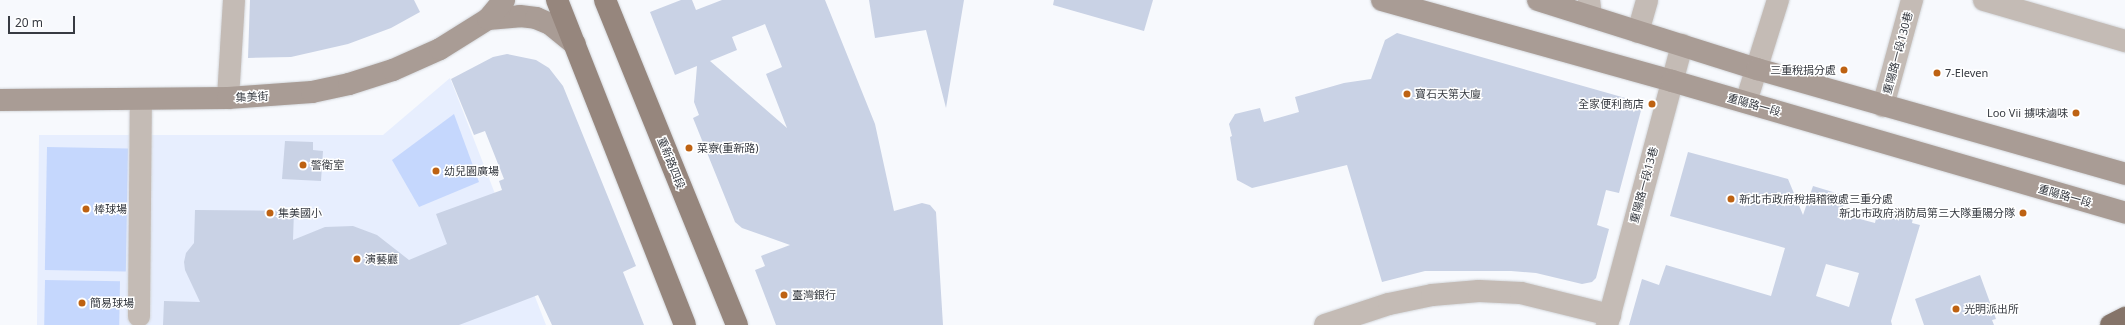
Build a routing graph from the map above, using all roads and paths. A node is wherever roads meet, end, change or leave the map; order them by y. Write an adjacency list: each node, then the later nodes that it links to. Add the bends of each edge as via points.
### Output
1 (234, 0): 19 (street)
2 (504, 0): 12 (main road, 集美街)
3 (558, 0): 15 (main road)
4 (606, 0): 30 (main road, 重新路四段)
5 (1382, 0): 18 (main road, 重陽路一段)
6 (1538, 0): 11 (main road)
7 (1647, 0): 13 (street)
8 (1778, 0): 17 (street)
9 (1912, 0): 23 (street, 重陽路一段130巷)
10 (1984, 0): 14 (street)
11 (1590, 8): 13 (main road)
12 (488, 19): 15 (main road, 集美街, via 504,16 536,18 557,29); 19 (main road, 集美街, via 440,49 393,70 349,84 312,92)
13 (1638, 32): 16 (main road)
14 (2125, 41)
15 (575, 44): 29 (main road)
16 (1682, 45): 17 (main road); 18 (street, 重陽路一段13巷)
17 (1757, 69): 22 (street); 23 (main road)
18 (1672, 80): 22 (main road, 重陽路一段); 28 (street, 重陽路一段13巷)
19 (228, 98): 20 (main road, 集美街)
20 (141, 99): 21 (main road, 集美街); 26 (street)
21 (0, 100)
22 (1746, 102): 25 (main road, 重陽路一段)
23 (1883, 106): 24 (main road)
24 (2125, 174)
25 (2125, 213)
26 (139, 316)
27 (2125, 318): 32 (highway)
28 (1608, 320): 31 (street, via 1521,293 1479,291 1432,295 1389,304)
29 (685, 325)
30 (737, 325)
31 (1325, 325)
32 (2111, 325)

